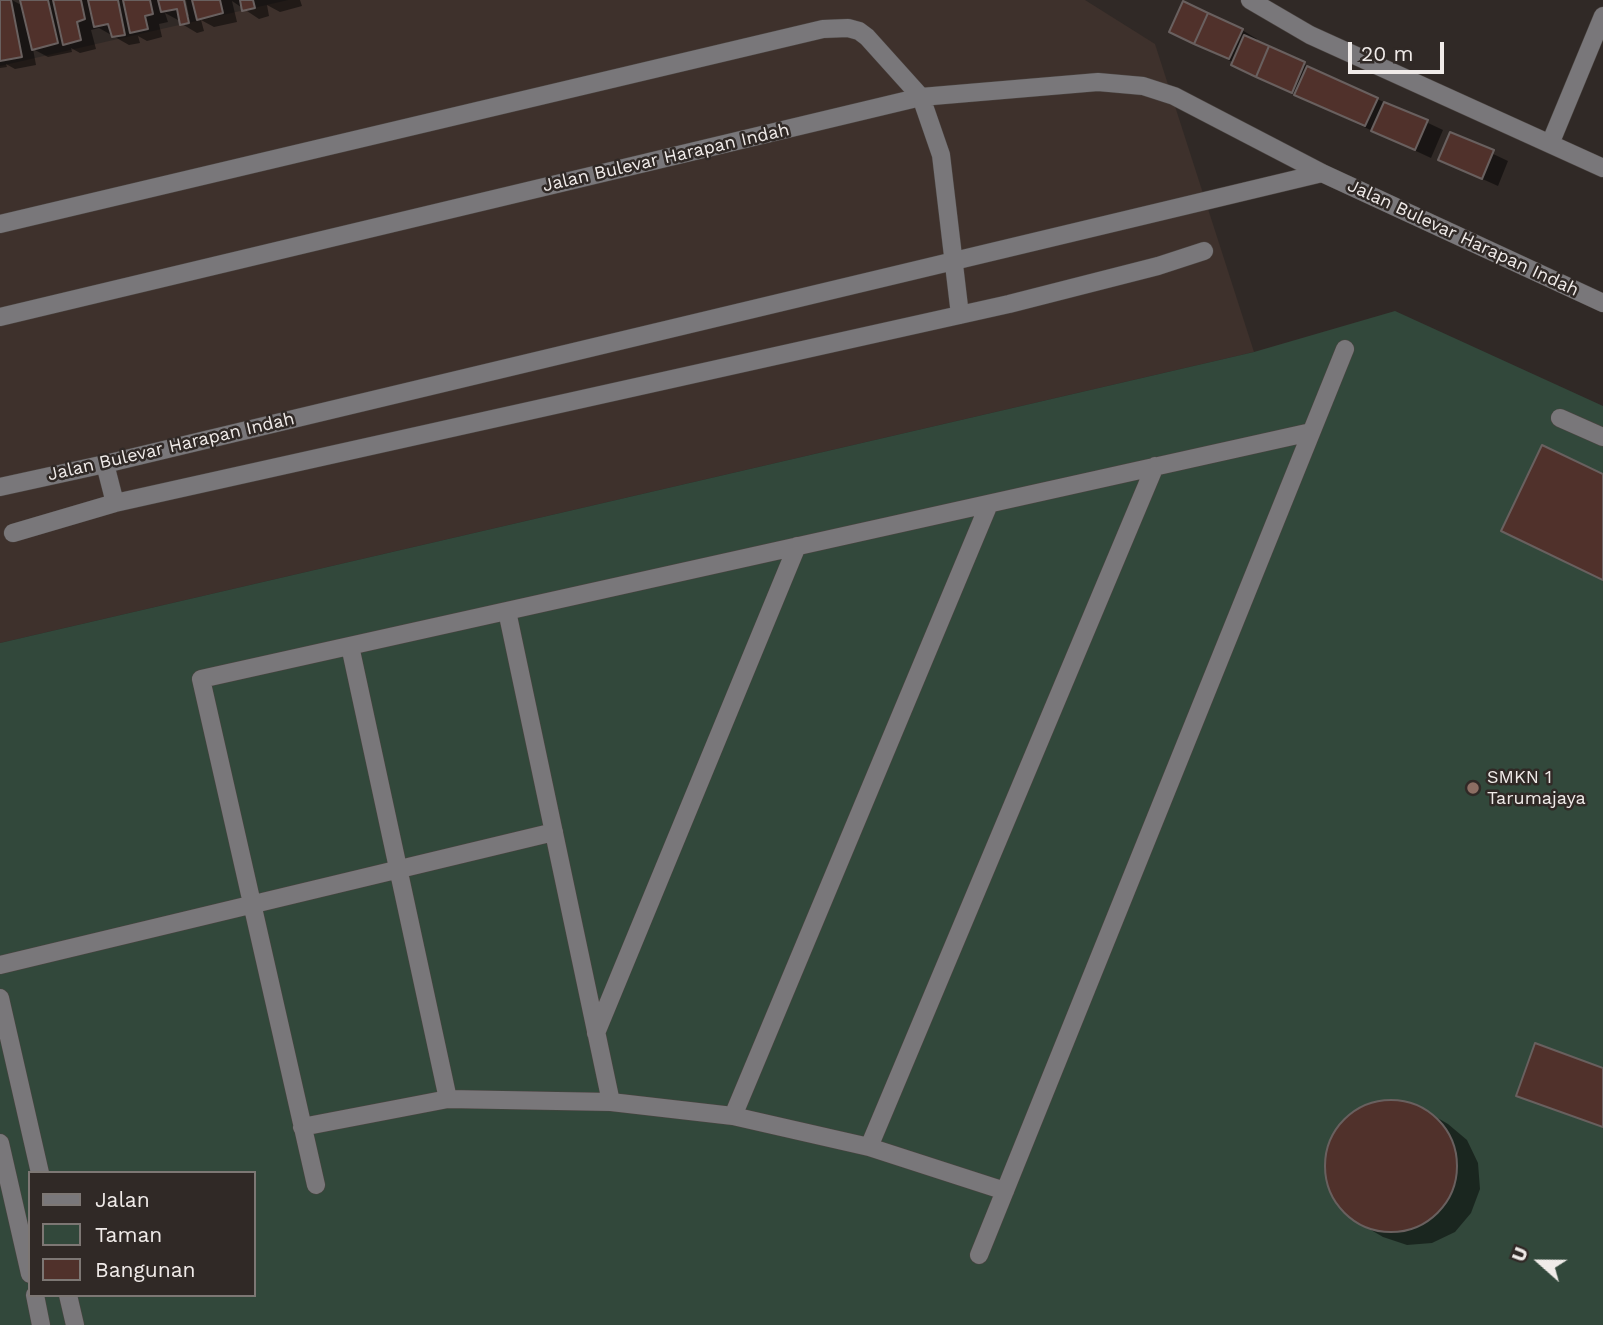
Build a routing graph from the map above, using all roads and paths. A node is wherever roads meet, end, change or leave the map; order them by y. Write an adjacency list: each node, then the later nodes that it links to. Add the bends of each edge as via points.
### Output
1 (1250, 0): 4 (street, via 1310,35)
2 (1603, 16): 4 (street)
3 (921, 97): 6 (street, Jalan Bulevar Harapan Indah, via 1098,82 1143,86 1174,96); 7 (street, via 859,31 823,29); 9 (street, via 941,155); 12 (street, Jalan Bulevar Harapan Indah)
4 (1550, 144): 5 (street)
5 (1603, 168)
6 (1322, 173): 9 (street, Jalan Bulevar Harapan Indah); 10 (street, Jalan Bulevar Harapan Indah)
7 (0, 224)
8 (1204, 251): 11 (street)
9 (955, 260): 11 (street); 17 (street, Jalan Bulevar Harapan Indah)
10 (1603, 303)
11 (960, 315): 20 (street)
12 (0, 317)
13 (1345, 349): 15 (street)
14 (1560, 418): 16 (street)
15 (1311, 432): 18 (street); 40 (street)
16 (1603, 437)
17 (105, 464): 19 (street, Jalan Bulevar Harapan Indah); 20 (street)
18 (1155, 466): 21 (street); 37 (street)
19 (0, 487)
20 (115, 503): 22 (street)
21 (989, 504): 23 (street); 34 (street)
22 (13, 533)
23 (797, 546): 24 (street); 31 (street)
24 (507, 611): 25 (street); 26 (street)
25 (350, 646): 27 (street); 28 (street, via 201,679)
26 (554, 832): 27 (street); 31 (street)
27 (398, 869): 28 (street); 32 (street)
28 (252, 904): 29 (street); 35 (street)
29 (0, 965)
30 (0, 998): 38 (street)
31 (596, 1033): 33 (street)
32 (448, 1099): 33 (street); 35 (street)
33 (611, 1102): 34 (street)
34 (733, 1116): 37 (street)
35 (302, 1127): 39 (street)
36 (0, 1143): 42 (street)
37 (869, 1147): 40 (street)
38 (40, 1171)
39 (316, 1185)
40 (1004, 1191): 41 (street)
41 (979, 1255)
42 (28, 1265)
43 (34, 1297): 45 (street)
44 (68, 1297): 46 (street)
45 (41, 1325)
46 (75, 1325)

